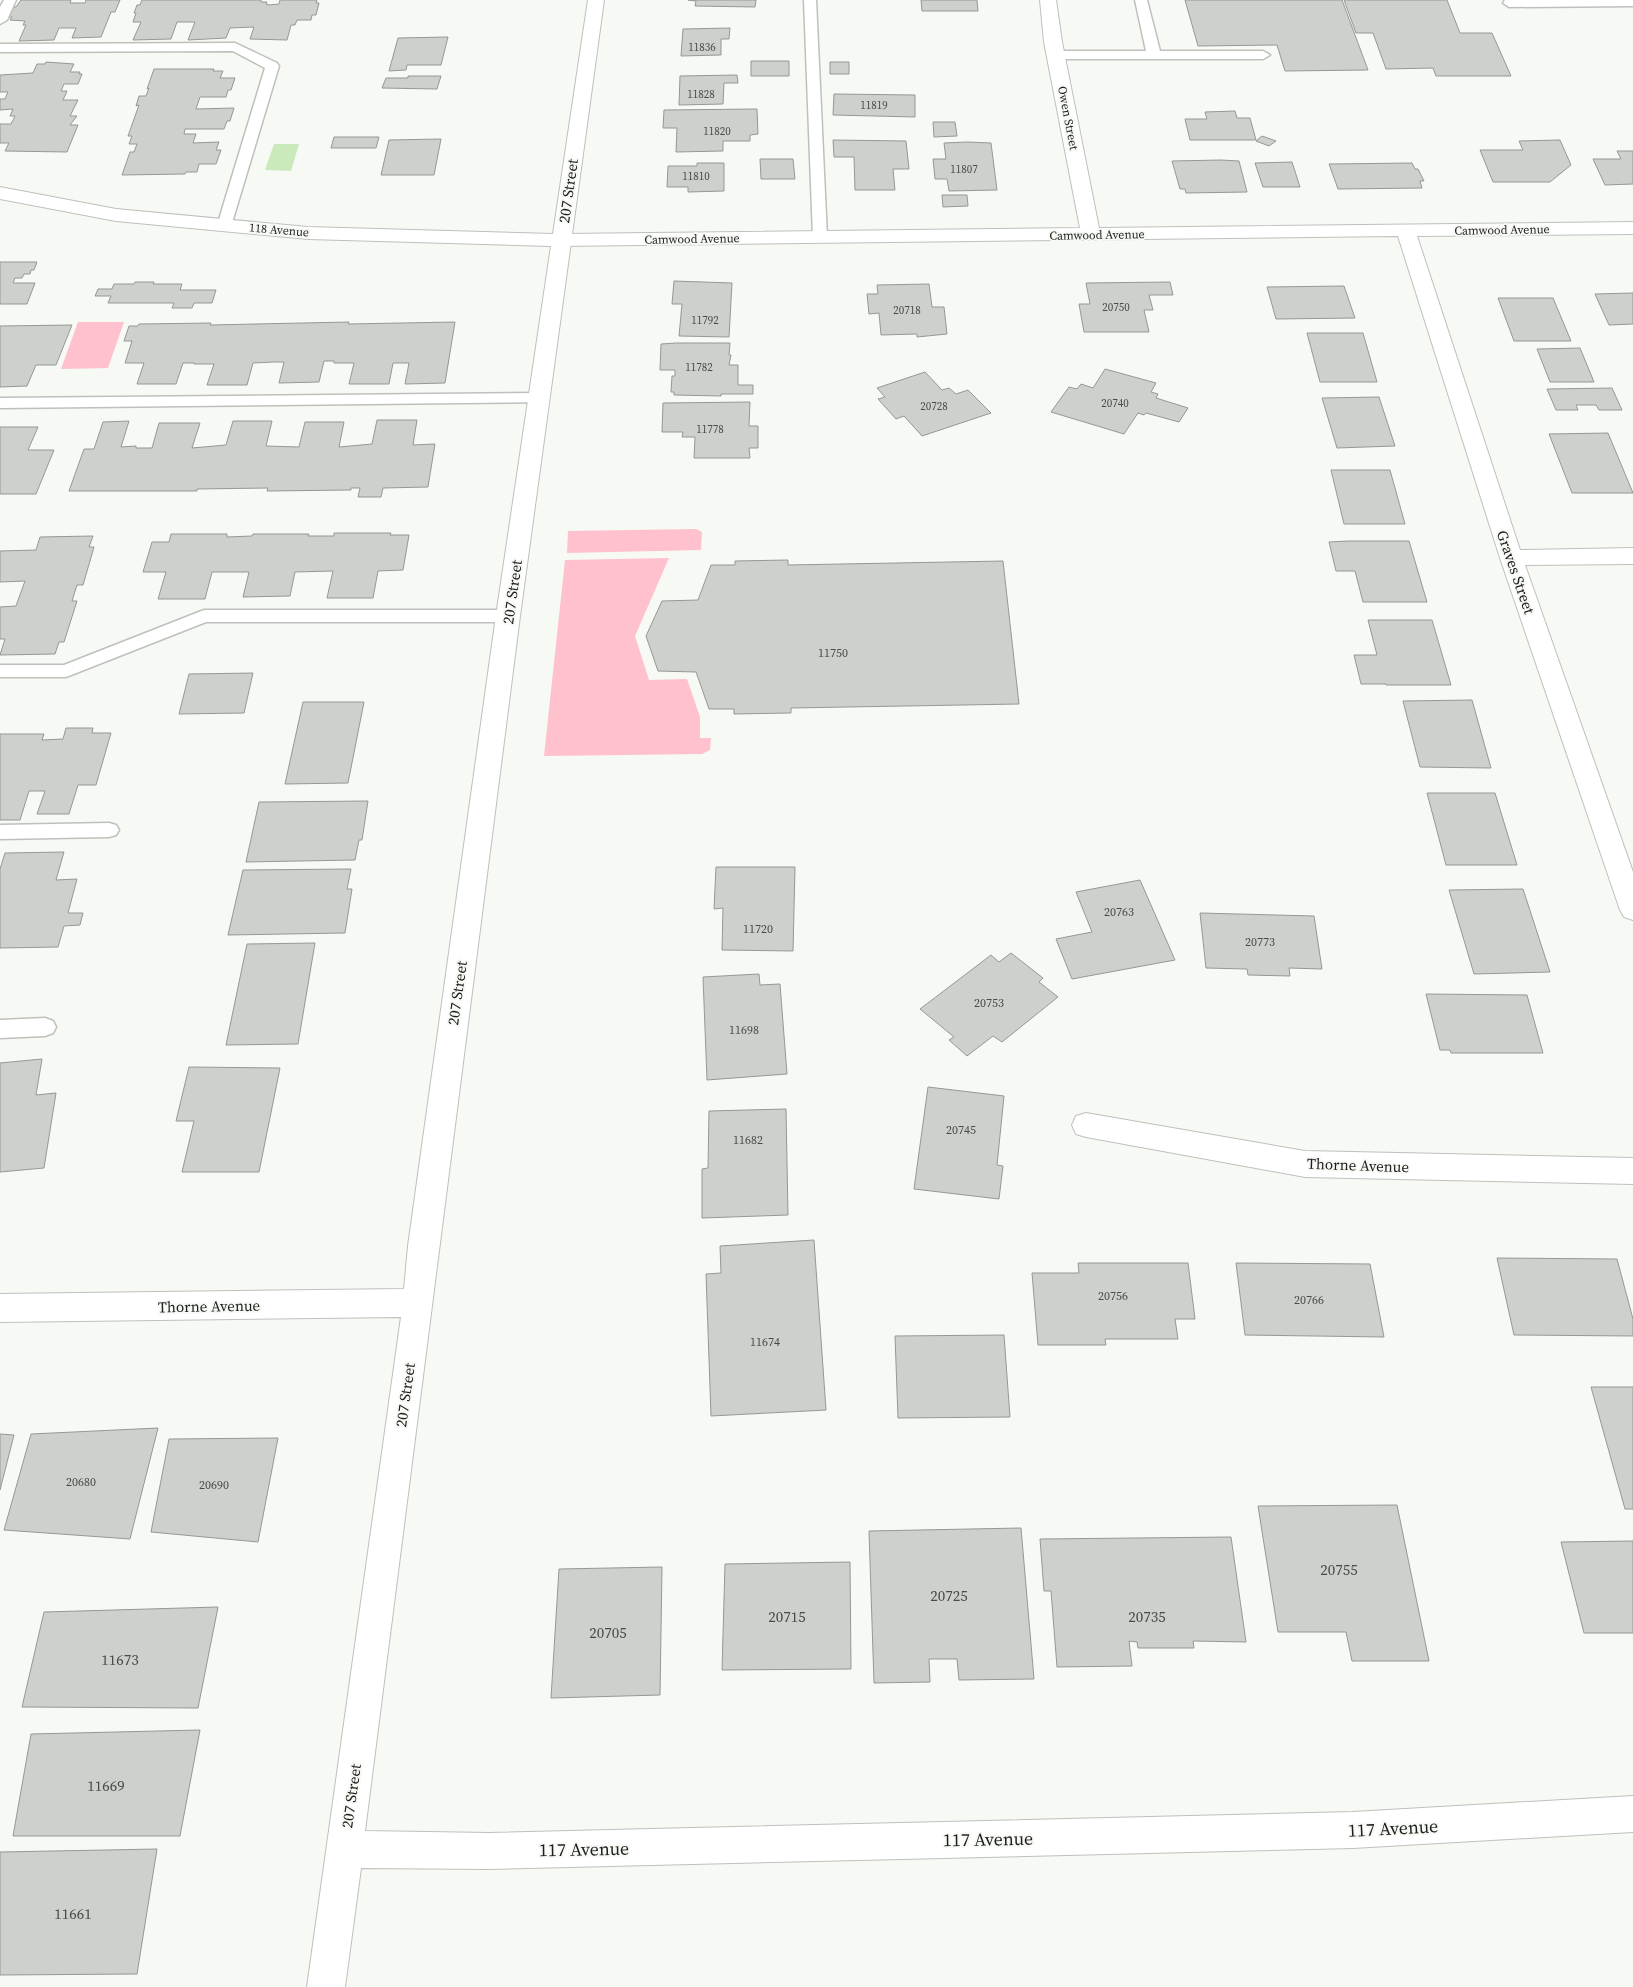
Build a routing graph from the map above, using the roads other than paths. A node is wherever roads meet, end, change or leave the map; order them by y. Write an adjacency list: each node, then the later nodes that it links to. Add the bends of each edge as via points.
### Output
1 (10, 0): 8 (lane)
2 (596, 0): 19 (street, 207 Street)
3 (810, 0): 18 (lane)
4 (1048, 0): 10 (street, Owen Street)
5 (1141, 0): 11 (lane)
6 (1633, 2): 7 (lane)
7 (1509, 3)
8 (0, 20)
9 (0, 48): 14 (lane, via 235,47 272,66)
10 (1056, 55): 11 (lane); 17 (street, Owen Street)
11 (1154, 55): 12 (lane)
12 (1263, 55)
13 (0, 193): 14 (street, 118 Avenue, via 116,215)
14 (224, 226): 19 (street, 118 Avenue, via 308,233)
15 (1633, 228): 16 (street, Camwood Avenue)
16 (1406, 231): 17 (street, Camwood Avenue); 23 (street, Graves Street)
17 (1090, 235): 18 (street, Camwood Avenue)
18 (820, 237): 19 (street, Camwood Avenue)
19 (561, 240): 20 (street, 207 Street)
20 (539, 398): 21 (lane); 24 (street, 207 Street)
21 (0, 403)
22 (1633, 556): 23 (street)
23 (1511, 558): 28 (street, Graves Street)
24 (508, 616): 25 (lane, via 204,616 66,671); 33 (street, 207 Street, via 424,1236)
25 (0, 671)
26 (109, 830): 27 (lane)
27 (0, 832)
28 (1633, 910)
29 (45, 1027): 30 (lane)
30 (0, 1029)
31 (1086, 1125): 32 (street, Thorne Avenue, via 1305,1164)
32 (1633, 1172)
33 (418, 1303): 34 (street, Thorne Avenue); 36 (street, 207 Street)
34 (0, 1308)
35 (1633, 1814): 36 (street, 117 Avenue, via 1353,1830 489,1851)
36 (344, 1849): 37 (street, 207 Street)
37 (326, 1987)

